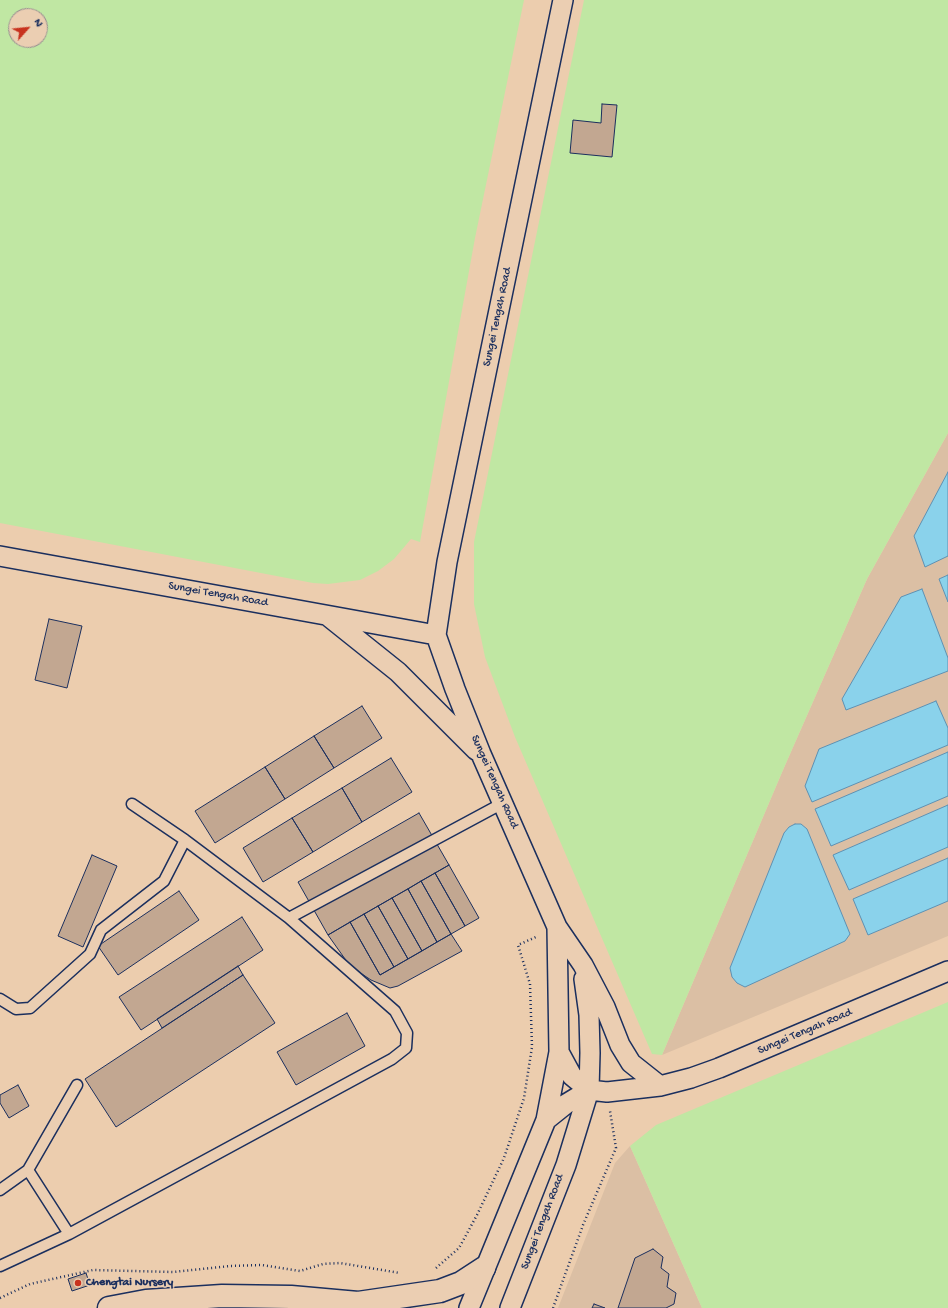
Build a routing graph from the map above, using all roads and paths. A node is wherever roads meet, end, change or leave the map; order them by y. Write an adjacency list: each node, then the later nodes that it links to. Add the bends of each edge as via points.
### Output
1 (563, 0): 4 (street, Sungei Tengah Road, via 447,562)
2 (0, 556): 3 (street, Sungei Tengah Road)
3 (326, 614): 4 (street, Sungei Tengah Road); 5 (street, via 398,672)
4 (436, 635): 5 (street, Sungei Tengah Road)
5 (480, 754): 6 (street, Sungei Tengah Road)
6 (503, 803): 9 (lane); 10 (street, Sungei Tengah Road)
7 (132, 804): 8 (lane)
8 (185, 840): 9 (lane); 13 (lane, via 164,882 101,930 90,954 30,1008 16,1009)
9 (289, 918): 21 (lane, via 395,1011 408,1033 406,1048 392,1060)
10 (557, 927): 11 (street, Sungei Tengah Road); 14 (street, Sungei Tengah Road); 24 (path, via 518,945 530,984 532,1047 524,1098 504,1158 477,1215 459,1248)
11 (583, 965): 16 (street, Sungei Tengah Road, via 631,1063); 17 (street, Sungei Tengah Road, via 589,1015 590,1053)
12 (948, 971): 16 (street, Sungei Tengah Road, via 719,1068)
13 (0, 999)
14 (558, 1052): 17 (street, Sungei Tengah Road, via 572,1076); 18 (street, Sungei Tengah Road)
15 (77, 1085): 19 (lane)
16 (660, 1086): 17 (street, Sungei Tengah Road)
17 (598, 1091): 18 (street, Sungei Tengah Road, via 566,1104); 30 (street, Sungei Tengah Road); 31 (path, via 616,1148 583,1226)
18 (546, 1120): 23 (street, Sungei Tengah Road)
19 (28, 1170): 20 (lane); 21 (lane)
20 (0, 1190)
21 (69, 1234): 22 (lane)
22 (0, 1266)
23 (484, 1268): 27 (main road, via 461,1284 440,1291); 29 (street, Sungei Tengah Road)
24 (435, 1269)
25 (407, 1274): 26 (path, via 340,1263 323,1264 300,1271 262,1266 230,1266 173,1272 92,1270 30,1284)
26 (0, 1298)
27 (366, 1306): 28 (main road, via 291,1297 222,1296 146,1301)
28 (109, 1308)
29 (469, 1308)
30 (510, 1308)
31 (553, 1308)

